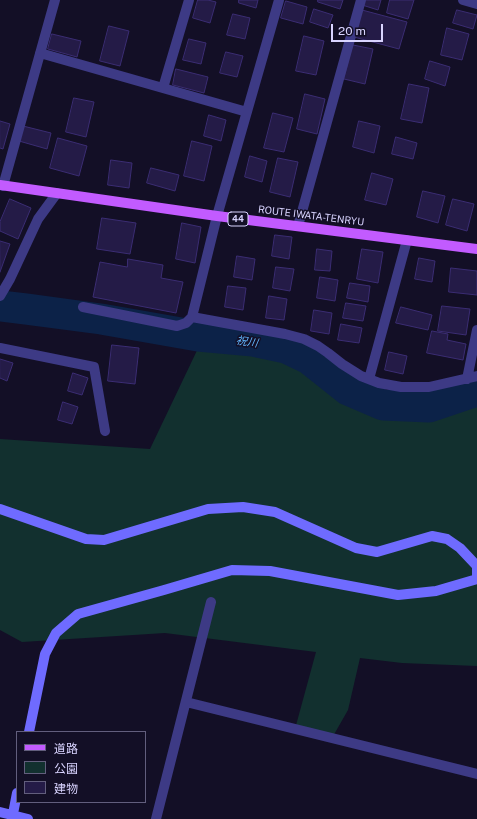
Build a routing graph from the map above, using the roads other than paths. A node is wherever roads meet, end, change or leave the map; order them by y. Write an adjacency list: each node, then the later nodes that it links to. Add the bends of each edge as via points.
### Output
1 (55, 0): 7 (street)
2 (189, 0): 8 (street)
3 (279, 0): 9 (street)
4 (361, 0): 13 (street)
5 (463, 0): 6 (street)
6 (477, 4)
7 (40, 53): 8 (street); 10 (street)
8 (163, 88): 9 (street)
9 (247, 112): 12 (street)
10 (2, 185): 11 (main road, ROUTE IWATA-TENRYU / 44)
11 (57, 193): 12 (main road, ROUTE IWATA-TENRYU / 44); 16 (street, via 38,220)
12 (217, 216): 13 (main road, ROUTE IWATA-TENRYU / 44); 18 (street)
13 (298, 226): 14 (main road, ROUTE IWATA-TENRYU / 44)
14 (407, 240): 15 (main road, ROUTE IWATA-TENRYU / 44); 22 (street)
15 (477, 249)
16 (0, 296)
17 (83, 307): 18 (street, via 177,326 186,323)
18 (192, 317): 22 (street, via 304,339)
19 (477, 330): 21 (street)
20 (0, 348): 23 (street, via 94,367)
21 (472, 377): 22 (street, via 429,388 401,387)
22 (369, 379)
23 (105, 431)
24 (0, 509): 25 (street, via 86,539 104,540 208,509 250,508 275,512 356,548 377,552 432,536 447,539 460,548 477,566)
25 (477, 579): 28 (street, via 436,591 398,595 270,570 232,570 78,614 56,633 45,654)
26 (211, 602): 27 (street)
27 (186, 702): 29 (street); 34 (street)
28 (30, 731)
29 (477, 774)
30 (16, 799): 32 (street)
31 (0, 812): 32 (street)
32 (12, 817): 33 (street)
33 (28, 819)
34 (156, 819)

